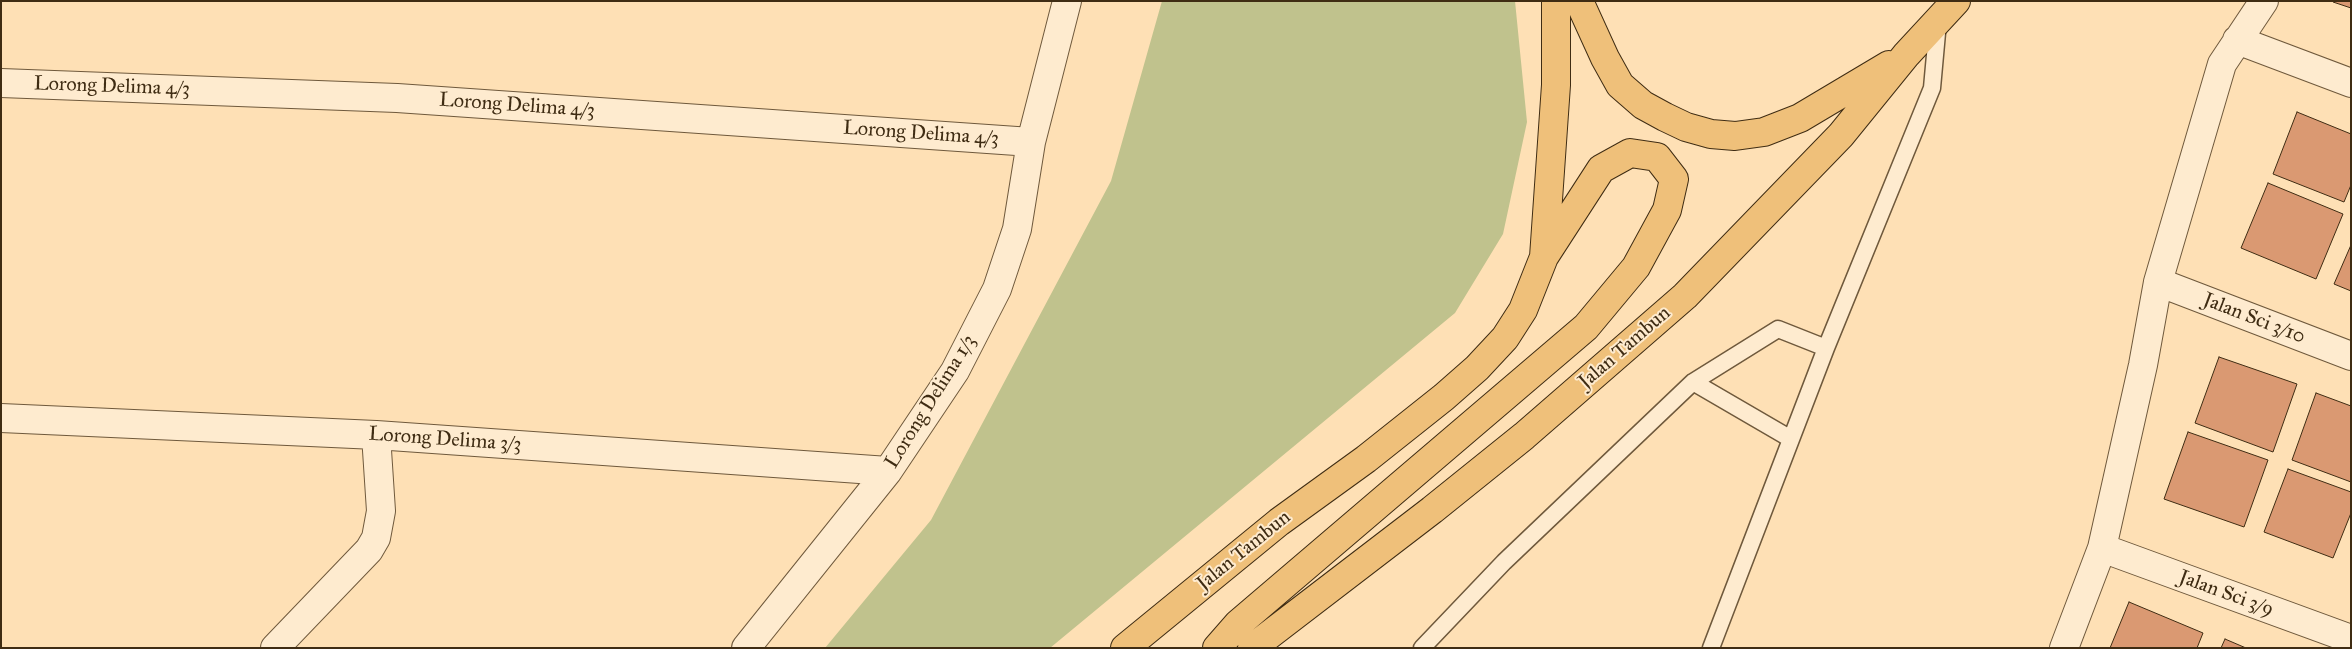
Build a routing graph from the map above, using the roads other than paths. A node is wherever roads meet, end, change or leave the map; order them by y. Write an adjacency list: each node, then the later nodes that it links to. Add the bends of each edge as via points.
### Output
1 (1067, 1): 11 (street, Lorong Delima 1/3)
2 (1556, 1): 12 (main road, via 1556,85)
3 (1578, 1): 8 (main road, via 1620,85 1643,105 1665,117 1711,134 1735,136 1764,132 1800,118)
4 (1956, 1): 6 (main road, Jalan Tambun)
5 (2264, 1): 7 (street)
6 (1939, 11): 8 (main road, Jalan Tambun); 14 (lane, via 1932,88)
7 (2237, 40): 10 (street); 13 (street, via 2222,64)
8 (1906, 55): 27 (main road, Jalan Tambun, via 1841,135 1685,296 1524,436)
9 (1, 83): 11 (street, Lorong Delima 4/3, via 397,98)
10 (2351, 84)
11 (1031, 142): 20 (street, Lorong Delima 1/3, via 1017,229 998,289 955,371)
12 (1544, 257): 25 (main road, Jalan Tambun, via 1523,310 1505,338 1477,368 1366,459 1279,522); 26 (main road, via 1601,168 1630,153 1639,154 1657,157 1674,179 1667,210 1636,267 1586,327 1238,624)
13 (2158, 282): 15 (street, Jalan Sci 3/10); 21 (street)
14 (1826, 348): 16 (lane, via 1778,329); 19 (lane)
15 (2351, 356)
16 (1692, 382): 19 (lane); 28 (lane, via 1504,562)
17 (1, 418): 18 (street, Lorong Delima 3/3)
18 (376, 435): 20 (street, Lorong Delima 3/3); 23 (street, via 381,511 376,538 369,550)
19 (1791, 440): 29 (lane)
20 (888, 471): 24 (street, Lorong Delima 1/3)
21 (2102, 548): 22 (street, Jalan Sci 3/9); 30 (street)
22 (2351, 640)
23 (275, 648)
24 (746, 648)
25 (1125, 648)
26 (1217, 648)
27 (1252, 648)
28 (1422, 648)
29 (1711, 648)
30 (2064, 648)

